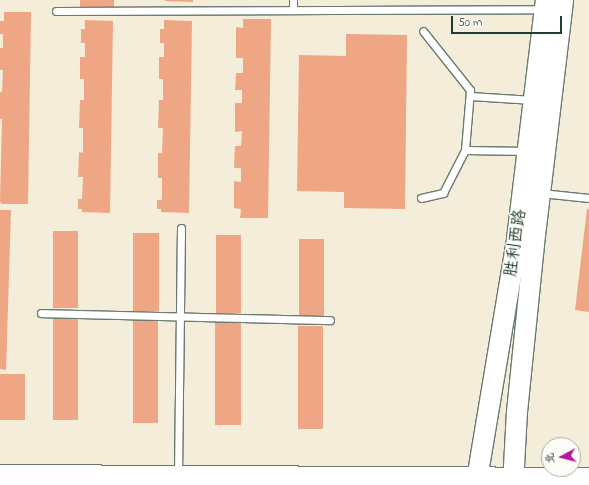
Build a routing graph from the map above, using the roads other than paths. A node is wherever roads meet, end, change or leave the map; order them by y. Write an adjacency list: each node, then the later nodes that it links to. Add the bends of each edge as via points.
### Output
1 (293, 0): 4 (lane)
2 (563, 0): 11 (main road, 胜利西路)
3 (546, 4): 4 (lane); 8 (main road, 胜利西路)
4 (293, 10): 5 (lane)
5 (56, 11)
6 (423, 31): 7 (lane, via 470,90)
7 (470, 96): 8 (lane); 9 (lane)
8 (534, 100): 10 (main road, 胜利西路)
9 (465, 150): 10 (lane); 12 (lane, via 443,193)
10 (528, 151): 21 (main road, 胜利西路, via 517,240)
11 (540, 193): 13 (lane); 22 (main road, 胜利西路, via 517,412)
12 (421, 198)
13 (589, 198)
14 (181, 228): 16 (lane)
15 (41, 313): 16 (lane)
16 (180, 317): 17 (lane); 19 (lane)
17 (330, 320)
18 (0, 476): 19 (main road)
19 (178, 476): 21 (main road)
20 (589, 478): 22 (main road)
21 (477, 481): 22 (main road)
22 (513, 482)

